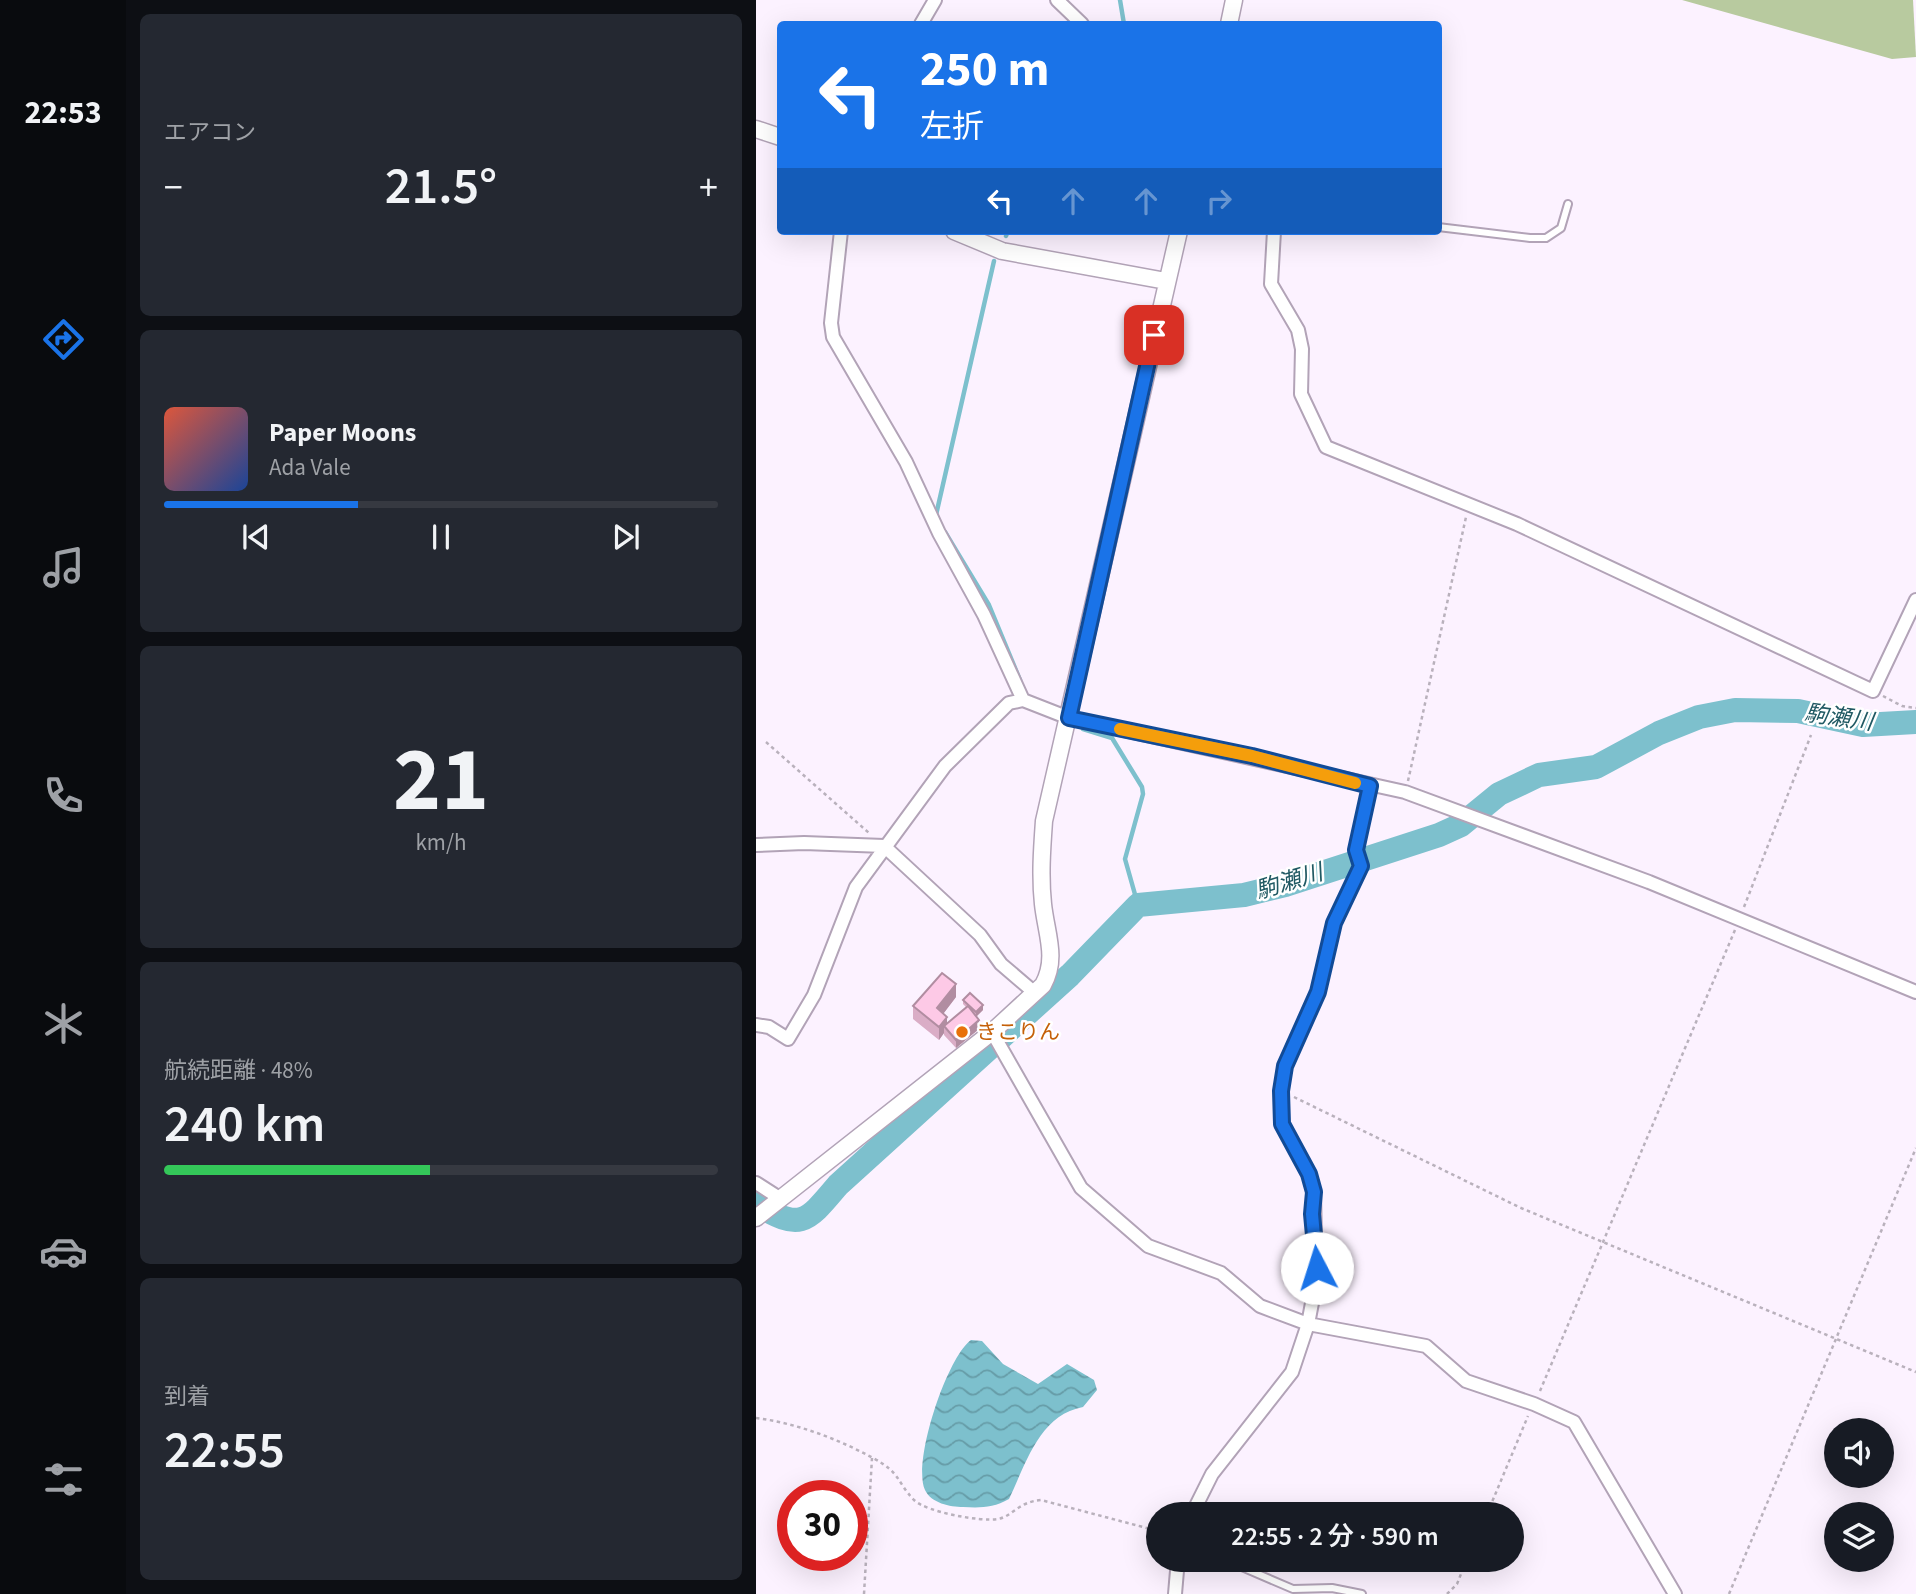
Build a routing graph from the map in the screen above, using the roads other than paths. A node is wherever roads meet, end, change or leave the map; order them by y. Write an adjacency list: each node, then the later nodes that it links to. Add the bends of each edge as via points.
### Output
1 (935, 0): 4 (street)
2 (1057, 0): 5 (street)
3 (1234, 0): 6 (street)
4 (924, 21)
5 (1079, 21)
6 (1230, 21)
7 (756, 129): 8 (street)
8 (777, 136)
9 (1568, 204): 10 (lane, via 1562,228 1546,238)
10 (1442, 227)
11 (841, 235): 17 (street, via 833,337 906,462)
12 (964, 235): 15 (street, via 1002,251)
13 (1177, 235): 15 (street)
14 (1274, 235): 16 (street, via 1271,284 1298,330 1301,394 1326,447 1517,524 1873,691)
15 (1166, 281): 18 (street)
16 (1916, 600)
17 (1023, 700): 18 (street); 21 (street, via 1009,703 946,766)
18 (1069, 718): 19 (street); 23 (street, via 1044,821 1041,863 1052,960 1049,975)
19 (1370, 786): 22 (street, via 1405,792 1460,812); 29 (street, via 1359,859 1334,923 1318,992 1285,1066 1281,1091 1282,1124 1314,1192 1317,1273)
20 (756, 845): 21 (street)
21 (884, 846): 23 (street); 24 (street, via 856,887 814,995 788,1039)
22 (1916, 992)
23 (1035, 993): 25 (street)
24 (756, 1025)
25 (992, 1032): 27 (street); 29 (street, via 1080,1188 1148,1245 1221,1273 1260,1306)
26 (756, 1183): 27 (street)
27 (778, 1201): 28 (street)
28 (758, 1217)
29 (1308, 1324): 30 (street, via 1293,1372 1212,1474); 35 (street, via 1426,1346 1466,1381 1574,1422)
30 (1198, 1502)
31 (1177, 1572): 33 (street)
32 (1255, 1572): 34 (lane, via 1293,1589 1332,1588)
33 (1175, 1594)
34 (1362, 1594)
35 (1675, 1594)

